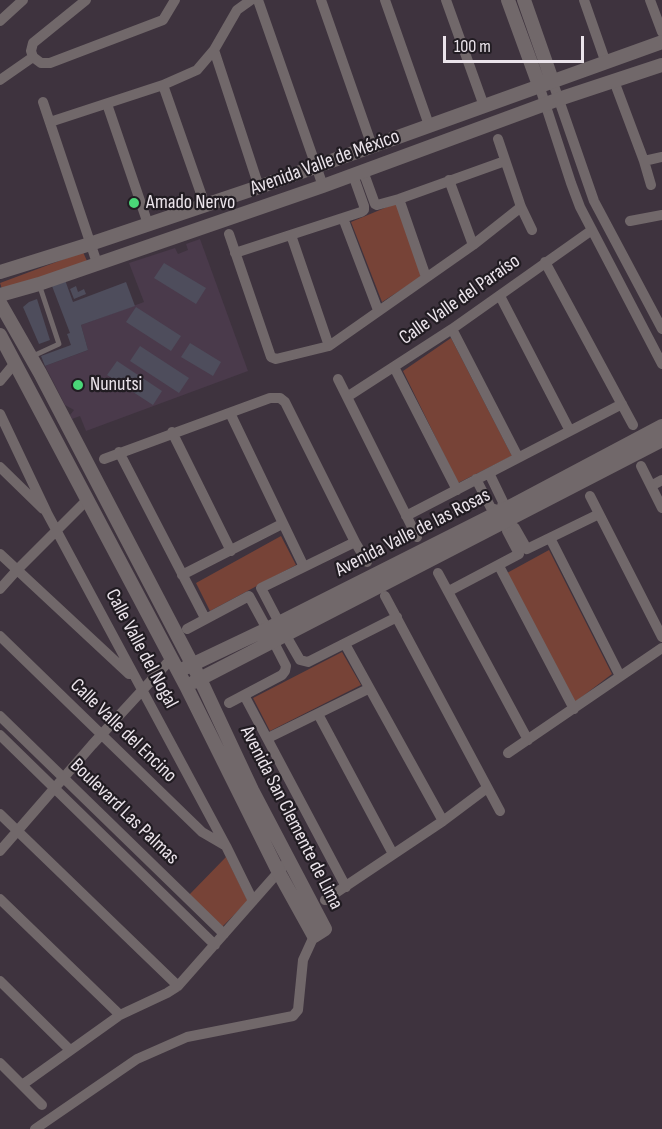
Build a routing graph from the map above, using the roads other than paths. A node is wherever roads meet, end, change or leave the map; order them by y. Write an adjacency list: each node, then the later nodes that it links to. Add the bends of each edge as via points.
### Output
1 (23, 0): 13 (street)
2 (86, 0): 17 (street, via 33,43)
3 (175, 0): 17 (street, via 163,20 50,63)
4 (251, 0): 16 (street, via 237,10)
5 (258, 0): 35 (street)
6 (321, 0): 31 (street)
7 (385, 0): 29 (street)
8 (446, 0): 27 (street)
9 (508, 0): 22 (street)
10 (524, 0): 22 (street)
11 (584, 0): 18 (street)
12 (650, 0): 14 (street)
13 (0, 21)
14 (662, 32)
15 (662, 42): 18 (street, Avenida Valle de México)
16 (214, 50): 23 (street, via 197,70); 40 (street)
17 (33, 57): 20 (street)
18 (606, 63): 22 (street, Avenida Valle de México)
19 (662, 65): 21 (street, Avenida Valle de México)
20 (0, 80)
21 (614, 81): 24 (street, Avenida Valle de México); 34 (street)
22 (545, 83): 24 (street); 27 (street, Avenida Valle de México)
23 (163, 86): 26 (street); 42 (street)
24 (552, 101): 36 (street, Avenida Valle de México); 49 (street, via 571,183); 65 (street, via 594,201)
25 (43, 102): 28 (street)
26 (107, 104): 28 (street); 47 (street)
27 (484, 106): 29 (street, Avenida Valle de México)
28 (50, 122): 52 (street)
29 (429, 125): 31 (street, Avenida Valle de México)
30 (498, 139): 33 (street)
31 (372, 146): 35 (street, Avenida Valle de México)
32 (662, 157): 34 (street)
33 (505, 161): 37 (street); 43 (street)
34 (644, 161): 39 (street)
35 (316, 165): 38 (street); 40 (street, Avenida Valle de México)
36 (358, 173): 38 (street, Avenida Valle de México); 41 (street, via 375,204); 45 (street, via 364,210)
37 (449, 180): 41 (street); 53 (street)
38 (323, 186): 56 (street, Avenida Valle de México)
39 (651, 186)
40 (259, 187): 42 (street, Avenida Valle de México)
41 (399, 199): 58 (street)
42 (205, 205): 47 (street, Avenida Valle de México)
43 (521, 207): 48 (street); 53 (street)
44 (662, 215): 46 (street)
45 (343, 218): 51 (street); 63 (street)
46 (630, 221)
47 (148, 224): 52 (street, Avenida Valle de México)
48 (532, 230)
49 (592, 230): 55 (street, Calle Valle del Paraíso); 70 (street)
50 (229, 234): 54 (street)
51 (291, 235): 54 (street); 67 (street)
52 (90, 244): 56 (street); 57 (street, Avenida Valle de México)
53 (473, 244): 58 (street)
54 (236, 253): 67 (street, via 272,357)
55 (545, 262): 61 (street, Calle Valle del Paraíso); 75 (street)
56 (97, 263): 59 (street, Avenida Valle de México)
57 (0, 272)
58 (426, 277): 63 (street)
59 (39, 284): 60 (street, Avenida Valle de México); 68 (lane, via 59,344)
60 (0, 296)
61 (500, 296): 64 (street, Calle Valle del Paraíso); 80 (street)
62 (0, 303): 68 (street, Avenida San Clemente de Lima)
63 (378, 310): 67 (street)
64 (452, 329): 71 (street, Calle Valle del Paraíso); 84 (street)
65 (662, 329)
66 (0, 335): 69 (street, Avenida San Clemente de Lima)
67 (329, 346)
68 (31, 356): 125 (street, Avenida San Clemente de Lima)
69 (15, 363): 73 (street); 94 (street, Avenida San Clemente de Lima)
70 (662, 364)
71 (394, 367): 74 (street, Calle Valle del Paraíso); 92 (street)
72 (338, 379): 74 (street)
73 (0, 381)
74 (347, 397): 98 (street)
75 (622, 404): 78 (street); 80 (street)
76 (230, 413): 81 (street); 100 (street); 104 (street, via 270,398 285,402)
77 (0, 414): 96 (street, Calle Valle del Nogal)
78 (633, 425)
79 (662, 426): 99 (street, Avenida Valle de las Rosas)
80 (570, 431): 84 (street)
81 (172, 432): 83 (street); 105 (street)
82 (662, 440): 99 (street, Avenida Valle de las Rosas)
83 (119, 452): 85 (street); 113 (street)
84 (518, 457): 88 (street)
85 (104, 459)
86 (641, 466): 91 (street)
87 (0, 467): 96 (street)
88 (489, 473): 89 (street); 99 (street, via 504,502)
89 (477, 479): 92 (street); 99 (street, via 491,508)
90 (662, 480): 91 (street)
91 (651, 486): 95 (street)
92 (457, 489): 98 (street)
93 (590, 496): 97 (street)
94 (87, 500): 101 (street); 126 (street, Avenida San Clemente de Lima)
95 (662, 508)
96 (47, 513): 101 (street, Calle Valle del Nogal)
97 (599, 514): 103 (street); 122 (street)
98 (406, 516): 102 (street)
99 (505, 519): 106 (street, via 515,528); 120 (street, Avenida Valle de las Rosas)
100 (282, 525): 105 (street); 110 (street)
101 (57, 529): 111 (street); 129 (street, Calle Valle del Nogal)
102 (417, 537)
103 (550, 538): 106 (street); 127 (street)
104 (355, 542): 108 (street); 110 (street)
105 (231, 551): 113 (street)
106 (523, 551): 109 (street)
107 (0, 554): 111 (street)
108 (367, 562)
109 (499, 566): 115 (street); 134 (street)
110 (304, 567): 120 (street, via 261,588)
111 (17, 570): 114 (street); 129 (street)
112 (438, 573): 115 (street)
113 (182, 575): 118 (street)
114 (0, 590)
115 (449, 591): 140 (street)
116 (385, 596): 117 (street)
117 (396, 617): 123 (street); 144 (street)
118 (205, 618): 119 (street); 120 (street, via 249,596)
119 (187, 629)
120 (276, 631): 123 (street, via 304,662); 125 (street, Avenida Valle de las Rosas); 128 (street, Avenida Valle de las Rosas); 132 (street, via 285,671)
121 (0, 636): 138 (street, Calle Valle del Encino)
122 (662, 637)
123 (345, 644): 131 (street)
124 (662, 648): 127 (street)
125 (192, 664): 126 (street, Avenida Valle de las Rosas); 128 (street, Avenida San Clemente de Lima)
126 (175, 665): 129 (street); 130 (street, Avenida San Clemente de Lima)
127 (620, 676): 134 (street)
128 (200, 679): 130 (street, Avenida Valle de las Rosas); 152 (street, Avenida San Clemente de Lima)
129 (140, 686): 138 (street); 149 (street, Calle Valle del Nogal)
130 (186, 686): 153 (street, Avenida San Clemente de Lima)
131 (368, 689): 135 (street); 147 (street)
132 (244, 695): 133 (street); 139 (street)
133 (229, 703)
134 (574, 709): 140 (street)
135 (318, 714): 139 (street); 151 (street)
136 (0, 716): 142 (street, Boulevard Las Palmas)
137 (0, 735): 143 (street, Boulevard Las Palmas)
138 (101, 735): 142 (street); 149 (street, Calle Valle del Encino, via 202,832)
139 (268, 738): 154 (street)
140 (528, 740): 141 (street)
141 (508, 753)
142 (64, 779): 143 (street); 158 (street, Boulevard Las Palmas)
143 (55, 788): 148 (street); 160 (street, Boulevard Las Palmas)
144 (487, 788): 145 (street); 147 (street)
145 (500, 811)
146 (0, 814): 148 (street)
147 (443, 821): 151 (street)
148 (18, 831): 150 (street); 162 (street)
149 (226, 846): 157 (street, Calle Valle del Nogal)
150 (0, 851)
151 (393, 854): 154 (street)
152 (289, 860): 153 (street); 159 (street, Avenida San Clemente de Lima, via 325,929)
153 (278, 872): 157 (street); 159 (street, Avenida San Clemente de Lima)
154 (346, 887): 156 (street)
155 (0, 899): 163 (street)
156 (325, 900)
157 (253, 901): 158 (street)
158 (224, 934): 160 (street)
159 (314, 936): 168 (street, via 303,960 298,1010 293,1016 187,1037 136,1059)
160 (215, 945): 162 (street)
161 (0, 981): 164 (street)
162 (178, 986): 163 (street)
163 (120, 1015): 164 (street)
164 (70, 1050): 166 (street)
165 (0, 1063): 166 (street)
166 (22, 1085): 167 (street)
167 (42, 1105)
168 (35, 1129)

